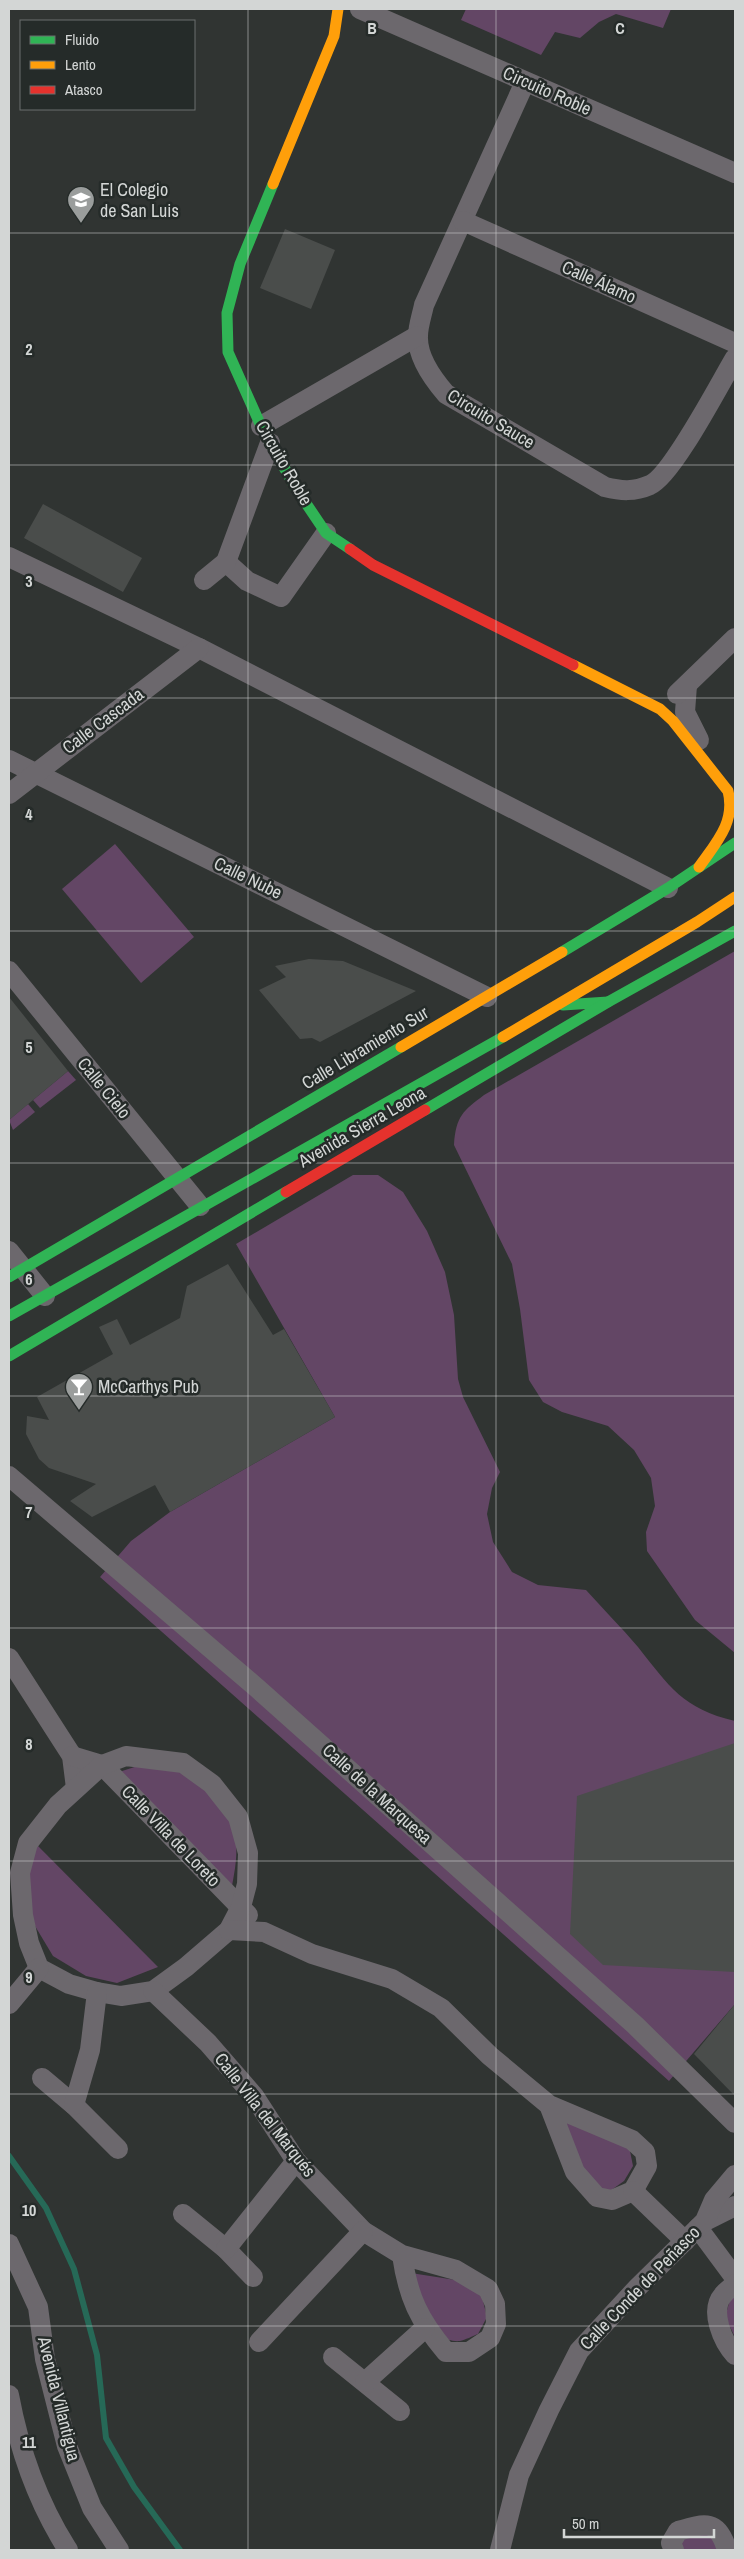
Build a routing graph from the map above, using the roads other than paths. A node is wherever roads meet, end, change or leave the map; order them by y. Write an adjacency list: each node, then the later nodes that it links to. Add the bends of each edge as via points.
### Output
1 (338, 9): 3 (main road, Circuito Roble)
2 (360, 9): 3 (street, Circuito Roble); 4 (street, Circuito Roble)
3 (334, 36): 10 (main road, Circuito Roble, via 240,264 227,313 228,352)
4 (525, 82): 5 (street, Circuito Roble); 6 (street, Circuito Sauce)
5 (735, 173)
6 (463, 222): 7 (street, Circuito Sauce, via 424,305); 8 (street, Calle Álamo)
7 (417, 336): 9 (street, Circuito Sauce, via 423,361 446,394 605,487 627,492 652,485 671,465); 10 (street)
8 (735, 343)
9 (735, 358)
10 (265, 434): 11 (main road, Circuito Roble, via 295,487); 13 (street)
11 (326, 532): 13 (street, via 281,597 247,581); 18 (main road, Circuito Roble, via 373,565)
12 (9, 556): 16 (street)
13 (226, 562): 14 (street)
14 (204, 580)
15 (735, 638): 17 (street)
16 (199, 648): 20 (street, Calle Cascada); 25 (street)
17 (687, 685): 18 (street); 21 (street, via 685,712 692,730)
18 (660, 709): 21 (main road, Circuito Roble)
19 (9, 760): 20 (street, Calle Nube)
20 (34, 773): 22 (street, Calle Cascada); 29 (street, Calle Nube)
21 (733, 787): 24 (main road, via 729,823)
22 (9, 794)
23 (735, 843): 24 (main road, Calle Libramiento Sur)
24 (699, 867): 25 (main road, Calle Libramiento Sur)
25 (668, 888): 29 (main road, Calle Libramiento Sur)
26 (735, 897): 31 (main road)
27 (735, 931): 30 (main road, Avenida Sierra Leona)
28 (9, 971): 32 (street, Calle Cielo)
29 (487, 997): 32 (main road, Calle Libramiento Sur)
30 (608, 1002): 31 (main road); 38 (main road, Avenida Sierra Leona)
31 (559, 1005): 33 (main road)
32 (178, 1179): 33 (street, Calle Cielo); 35 (main road, Calle Libramiento Sur)
33 (200, 1206): 36 (main road)
34 (9, 1251): 35 (street)
35 (16, 1272): 36 (street)
36 (45, 1296): 37 (main road)
37 (9, 1316)
38 (9, 1356)
39 (9, 1476): 56 (street, Calle de la Marquesa, via 257,1688 554,1952 652,2040)
40 (9, 1658): 41 (street)
41 (72, 1756): 42 (street); 43 (street)
42 (102, 1765): 43 (street); 45 (street, Calle Villa de Loreto); 45 (street, via 126,1756 183,1763 212,1784 238,1817 248,1854 247,1884)
43 (76, 1788): 44 (street, via 28,1843)
44 (14, 1870): 46 (street)
45 (241, 1907): 47 (street); 48 (street, Calle Villa de Loreto)
46 (16, 1917): 49 (street)
47 (229, 1930): 48 (street); 50 (street)
48 (264, 1932): 55 (street, via 312,1954 392,1979 441,2008 490,2056)
49 (39, 1968): 51 (street, via 69,1984); 52 (street)
50 (153, 1991): 51 (street, via 121,1996); 58 (street, Calle Villa del Marqués, via 208,2043 254,2096)
51 (97, 1992): 54 (street, via 90,2050)
52 (9, 2004)
53 (42, 2078): 54 (street)
54 (74, 2104): 57 (street)
55 (549, 2105): 60 (street, via 575,2172 597,2197 612,2200); 60 (street, via 632,2140 645,2152 647,2166)
56 (735, 2123)
57 (118, 2149)
58 (296, 2161): 64 (street, Calle Villa del Marqués); 66 (street)
59 (735, 2175): 63 (street, Calle Conde de Peñasco, via 714,2200)
60 (633, 2191): 63 (street)
61 (735, 2206): 63 (street, Calle Conde de Peñasco)
62 (183, 2214): 66 (street)
63 (696, 2230): 69 (street); 80 (street, Calle Conde de Peñasco, via 579,2351 519,2475)
64 (363, 2231): 67 (street, Calle Villa del Marqués); 72 (street)
65 (9, 2244): 79 (street, Avenida Villantigua, via 38,2307 44,2358 67,2446 92,2508)
66 (226, 2249): 68 (street)
67 (402, 2255): 71 (street, Calle Villa del Marqués, via 411,2297); 71 (street, Calle Villa del Marqués, via 456,2270 488,2289 495,2304 496,2324 490,2338 469,2352 446,2352)
68 (253, 2277)
69 (735, 2278)
70 (735, 2284): 73 (street, via 722,2296 717,2316 727,2346)
71 (425, 2328): 75 (street)
72 (259, 2342)
73 (735, 2356)
74 (333, 2357): 75 (street)
75 (365, 2382): 77 (street)
76 (9, 2395): 78 (street, via 34,2483 55,2530)
77 (400, 2411)
78 (68, 2550)
79 (119, 2550)
80 (500, 2550)
81 (674, 2550): 82 (street, via 671,2543 678,2531 698,2525 717,2529)
82 (727, 2550)

